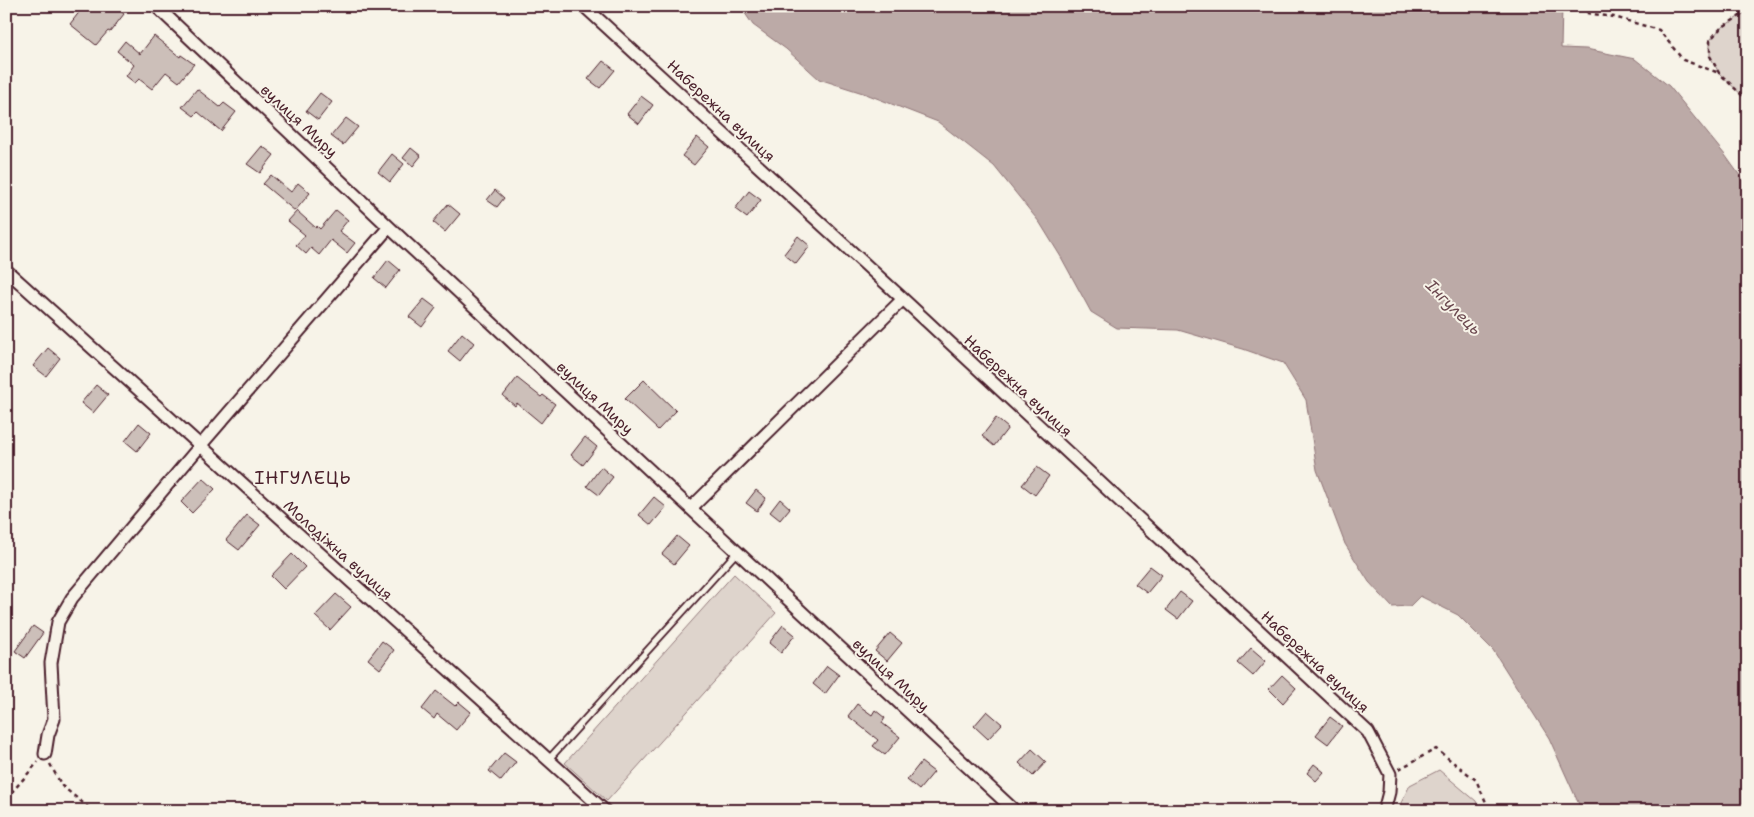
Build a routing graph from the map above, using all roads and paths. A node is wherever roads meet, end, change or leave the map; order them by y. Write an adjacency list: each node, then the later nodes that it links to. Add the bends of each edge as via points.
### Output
1 (156, 6): 7 (street, вулиця Миру)
2 (584, 6): 9 (street, Набережна вулиця)
3 (1584, 6): 5 (path, via 1586,13 1614,17 1658,30 1684,60)
4 (1748, 11): 5 (path, via 1721,28 1710,40 1710,56)
5 (1719, 73): 6 (path)
6 (1748, 101)
7 (389, 227): 10 (street); 11 (street, вулиця Миру)
8 (6, 270): 10 (street, Молодіжна вулиця)
9 (903, 299): 11 (street); 15 (street, Набережна вулиця, via 1368,732)
10 (200, 446): 13 (street, via 72,598 58,622 52,663 54,719); 14 (street, Молодіжна вулиця)
11 (691, 508): 12 (street, вулиця Миру)
12 (737, 552): 14 (lane); 19 (street, вулиця Миру)
13 (45, 754): 16 (path); 17 (path, via 62,786)
14 (548, 760): 18 (street, Молодіжна вулиця)
15 (1390, 774): 20 (street); 21 (path, via 1436,749 1476,780)
16 (6, 799)
17 (93, 811)
18 (605, 811)
19 (1015, 811)
20 (1384, 811)
21 (1490, 811)

